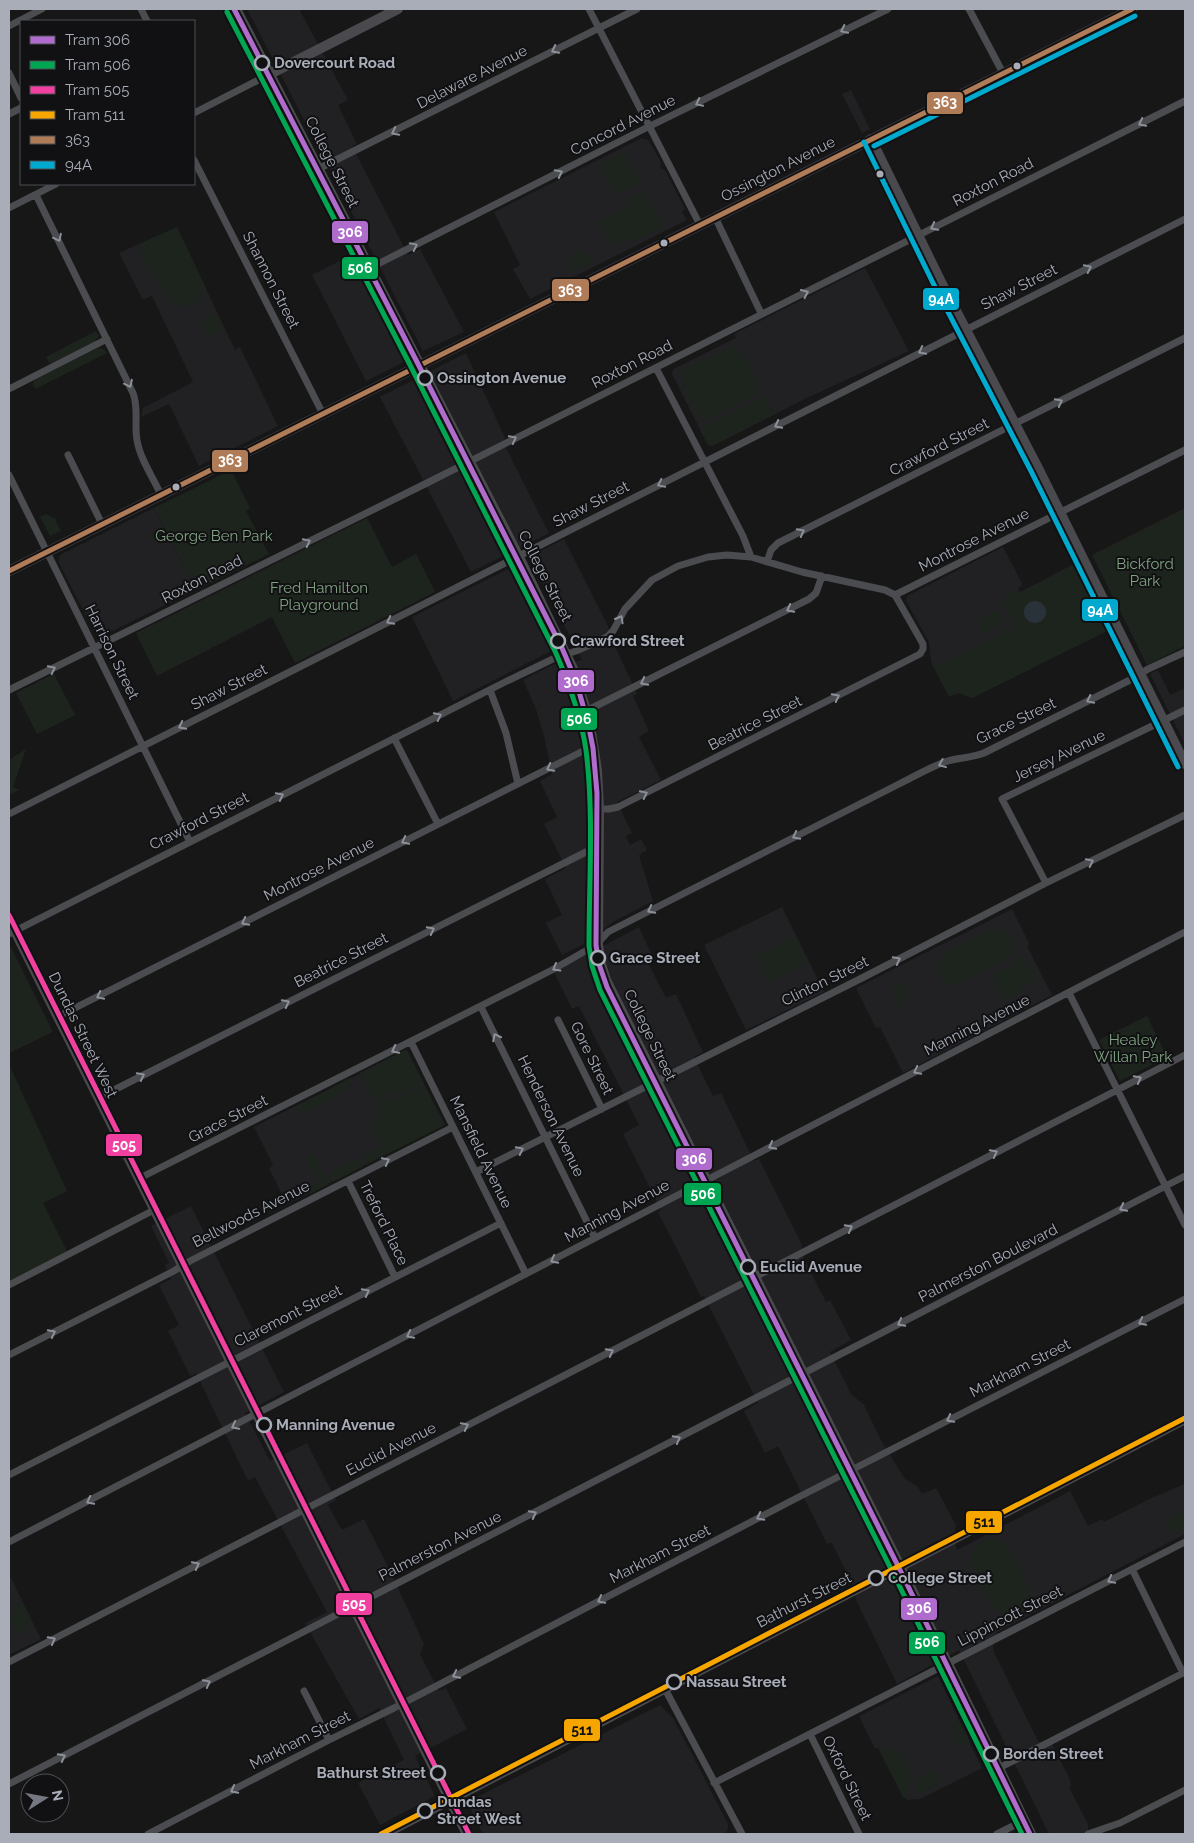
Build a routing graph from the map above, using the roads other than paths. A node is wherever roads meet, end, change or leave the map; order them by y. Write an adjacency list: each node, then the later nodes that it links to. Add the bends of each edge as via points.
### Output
1 (42, 9): 9 (street)
2 (236, 9): 12 (main road, College Street)
3 (398, 9): 12 (main road)
4 (589, 9): 10 (street)
5 (636, 9): 10 (street, Delaware Avenue)
6 (888, 9): 17 (street, Concord Avenue, one-way to 17)
7 (969, 9): 13 (street)
8 (1132, 9): 13 (main road, Ossington Avenue)
9 (21, 20)
10 (599, 28): 17 (street); 20 (street, Delaware Avenue, one-way to 20)
11 (9, 73): 14 (street)
12 (270, 74): 16 (street); 20 (main road, College Street)
13 (1003, 74): 18 (main road, Ossington Avenue)
14 (20, 96)
15 (1185, 101): 27 (street, Roxton Road, one-way to 27)
16 (195, 112)
17 (650, 127): 26 (street); 28 (street, Concord Avenue, one-way to 17)
18 (871, 139): 24 (main road, Ossington Avenue); 27 (main road)
19 (195, 162): 36 (street, Shannon Street)
20 (318, 169): 28 (main road, College Street)
21 (54, 185): 22 (street)
22 (36, 194): 23 (street); 32 (street, one-way to 32)
23 (9, 208)
24 (715, 217): 26 (main road, Ossington Avenue); 29 (street)
25 (1185, 219): 30 (street, Shaw Street, one-way to 25)
26 (700, 225): 33 (main road, Ossington Avenue)
27 (919, 235): 29 (street, Roxton Road, one-way to 27); 30 (main road)
28 (370, 268): 33 (main road, College Street)
29 (761, 314): 34 (street, Roxton Road)
30 (966, 329): 37 (main road); 41 (street, Shaw Street, one-way to 41)
31 (1185, 338): 37 (street, Crawford Street, one-way to 31)
32 (107, 339): 35 (street); 43 (street, one-way to 43, via 135,398 137,444)
33 (420, 365): 36 (main road, Ossington Avenue); 40 (main road, College Street)
34 (656, 368): 40 (street, Roxton Road, one-way to 34); 41 (street)
35 (9, 389)
36 (323, 414): 43 (main road, Ossington Avenue)
37 (1015, 424): 44 (main road); 49 (street, Crawford Street, one-way to 37, via 771,550 778,543)
38 (1185, 450): 44 (street, Montrose Avenue)
39 (68, 455): 45 (street)
40 (469, 461): 47 (main road, College Street); 53 (street, Roxton Road, one-way to 40)
41 (704, 463): 47 (street, Shaw Street, one-way to 47); 48 (street)
42 (9, 475): 46 (street, Harrison Street)
43 (160, 495): 45 (main road, Ossington Avenue)
44 (1060, 512): 52 (street, Montrose Avenue); 56 (main road)
45 (102, 524): 46 (main road, Ossington Avenue)
46 (47, 552): 50 (main road, Ossington Avenue); 53 (street, Harrison Street)
47 (518, 556): 55 (main road, College Street); 63 (street, Shaw Street, one-way to 63)
48 (752, 557): 49 (street, Crawford Street); 55 (street, Crawford Street, one-way to 48, via 607,637 640,592 666,572 708,557)
49 (767, 562): 51 (street, Crawford Street)
50 (9, 571)
51 (822, 576): 52 (street); 60 (street, one-way to 60, via 816,593 809,599)
52 (895, 595): 67 (street, Beatrice Street, one-way to 52, via 618,807 920,654 923,644)
53 (95, 648): 57 (street, Roxton Road, one-way to 53); 63 (street, Harrison Street)
54 (1185, 652): 56 (street, Grace Street)
55 (567, 654): 58 (street, Crawford Street); 60 (main road, College Street)
56 (1140, 675): 61 (main road); 77 (street, Grace Street, one-way to 77, via 971,758 941,763 608,932)
57 (9, 690)
58 (490, 690): 62 (street, Crawford Street, one-way to 58); 66 (street, via 506,733)
59 (1185, 710): 61 (street, Jersey Avenue)
60 (586, 711): 64 (main road, College Street)
61 (1163, 720): 65 (main road); 73 (street, Jersey Avenue, via 1002,800)
62 (394, 738): 70 (street); 71 (street, Crawford Street, one-way to 62)
63 (143, 745): 68 (street, Shaw Street, via 106,767); 71 (street, Harrison Street)
64 (594, 747): 66 (street, Montrose Avenue, one-way to 66); 67 (main road, College Street)
65 (1185, 764)
66 (518, 784): 70 (street, Montrose Avenue)
67 (599, 808): 72 (main road, College Street)
68 (9, 814)
69 (1185, 815): 73 (street, Clinton Street, one-way to 69)
70 (438, 824): 80 (street, Montrose Avenue, one-way to 80)
71 (190, 842): 76 (street, Crawford Street)
72 (598, 851): 77 (main road, College Street); 86 (street, Beatrice Street, one-way to 72, via 586,852)
73 (1046, 883): 84 (street, Clinton Street, one-way to 73)
74 (9, 919): 76 (main road, Dundas Street West)
75 (1185, 932): 78 (street, Manning Avenue)
76 (12, 933): 80 (main road, Dundas Street West)
77 (598, 944): 79 (street, Grace Street, one-way to 79); 84 (main road, College Street, via 606,980)
78 (1069, 993): 85 (street); 94 (street, Manning Avenue, one-way to 94)
79 (481, 1006): 82 (street, Grace Street); 89 (street, Henderson Avenue, one-way to 79)
80 (57, 1017): 86 (main road, Dundas Street West)
81 (558, 1020): 87 (street, Gore Street)
82 (410, 1042): 88 (street, Mansfield Avenue); 92 (street, Grace Street, one-way to 92)
83 (1185, 1055): 85 (street, Euclid Avenue, one-way to 83)
84 (656, 1082): 87 (street, Clinton Street); 94 (main road, College Street)
85 (1118, 1090): 95 (street); 103 (street, Euclid Avenue, one-way to 85)
86 (98, 1098): 92 (main road, Dundas Street West)
87 (602, 1109): 89 (street, Clinton Street)
88 (453, 1127): 90 (street, Mansfield Avenue); 93 (street, Bellwoods Avenue, one-way to 88)
89 (546, 1138): 90 (street, Clinton Street, one-way to 89); 99 (street, Henderson Avenue)
90 (476, 1172): 97 (street, Mansfield Avenue)
91 (1185, 1176): 95 (street, Palmerston Boulevard)
92 (138, 1179): 96 (main road, Dundas Street West)
93 (348, 1180): 100 (street, Bellwoods Avenue); 102 (street, Treford Place)
94 (706, 1180): 99 (street, Manning Avenue); 103 (main road, College Street)
95 (1166, 1186): 98 (street); 108 (street, Palmerston Boulevard, one-way to 108)
96 (154, 1210): 100 (main road, Dundas Street West); 104 (street)
97 (501, 1223): 101 (street, Mansfield Avenue); 102 (street, Claremont Street)
98 (1185, 1225)
99 (595, 1238): 101 (street, Manning Avenue, one-way to 101)
100 (182, 1266): 106 (street, Bellwoods Avenue, one-way to 100); 107 (main road, Dundas Street West)
101 (526, 1274): 109 (street, Manning Avenue, one-way to 109)
102 (395, 1277): 107 (street, Claremont Street, one-way to 102)
103 (755, 1277): 108 (main road, College Street); 113 (street, Euclid Avenue, one-way to 103)
104 (9, 1285)
105 (1185, 1299): 111 (street, Markham Street, one-way to 111)
106 (9, 1355)
107 (230, 1362): 109 (main road, Dundas Street West); 112 (street, Claremont Street)
108 (803, 1374): 111 (main road, College Street); 118 (street, Palmerston Avenue, one-way to 108)
109 (256, 1415): 113 (main road, Dundas Street West); 114 (street, Manning Avenue, one-way to 114)
110 (1185, 1420): 116 (main road, Bathurst Street)
111 (852, 1470): 116 (main road, College Street); 124 (street, Markham Street, one-way to 124)
112 (9, 1475)
113 (303, 1510): 118 (main road, Dundas Street West); 119 (street, Euclid Avenue, one-way to 113)
114 (9, 1542)
115 (1185, 1542): 117 (street, Lippincott Street)
116 (900, 1567): 120 (main road, College Street); 122 (main road, Bathurst Street)
117 (1132, 1569): 120 (street, Lippincott Street, one-way to 120); 121 (street)
118 (352, 1607): 124 (main road, Dundas Street West); 129 (street, Palmerston Avenue, one-way to 118)
119 (9, 1662)
120 (948, 1664): 125 (street, Lippincott Street); 127 (main road, College Street)
121 (1184, 1673): 127 (street)
122 (665, 1689): 128 (street); 131 (main road, Bathurst Street)
123 (304, 1691): 126 (street)
124 (401, 1704): 126 (street, Markham Street); 131 (main road, Dundas Street West)
125 (810, 1734): 128 (street, Lippincott Street); 138 (street, Oxford Street)
126 (329, 1740): 134 (street, Markham Street, one-way to 134)
127 (999, 1768): 132 (main road, College Street)
128 (714, 1783): 137 (street)
129 (9, 1784)
130 (1185, 1790): 133 (street, via 1120,1823)
131 (450, 1801): 135 (main road, Bathurst Street); 136 (main road, Dundas Street West)
132 (1025, 1820): 139 (street); 140 (main road, College Street)
133 (1090, 1833)
134 (148, 1834)
135 (384, 1834)
136 (467, 1834)
137 (741, 1834)
138 (859, 1834)
139 (997, 1834)
140 (1031, 1834)

